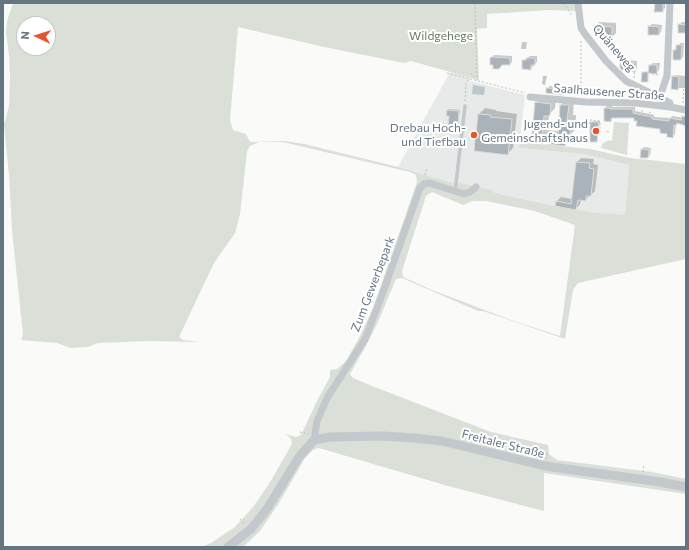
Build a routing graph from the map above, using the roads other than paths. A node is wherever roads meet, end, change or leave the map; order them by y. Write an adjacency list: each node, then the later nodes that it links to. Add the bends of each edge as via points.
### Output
1 (578, 3): 3 (street, Quäneweg, via 581,28 602,56 630,83)
2 (670, 3): 3 (street, via 667,76)
3 (660, 96): 6 (street, Quäneweg, via 670,103)
4 (530, 97): 6 (street, Saalhausener Straße)
5 (465, 106): 9 (lane)
6 (670, 107): 7 (street, Saalhausener Straße)
7 (685, 107)
8 (476, 187): 9 (street, Zum Gewerbepark, via 464,194)
9 (455, 192): 10 (street, Zum Gewerbepark, via 429,183 420,188 365,339 327,398 317,421)
10 (314, 440): 11 (street, Freitaler Straße, via 341,436 383,436 442,441 545,466); 12 (street, via 299,457 251,529)
11 (686, 487)
12 (228, 547)

